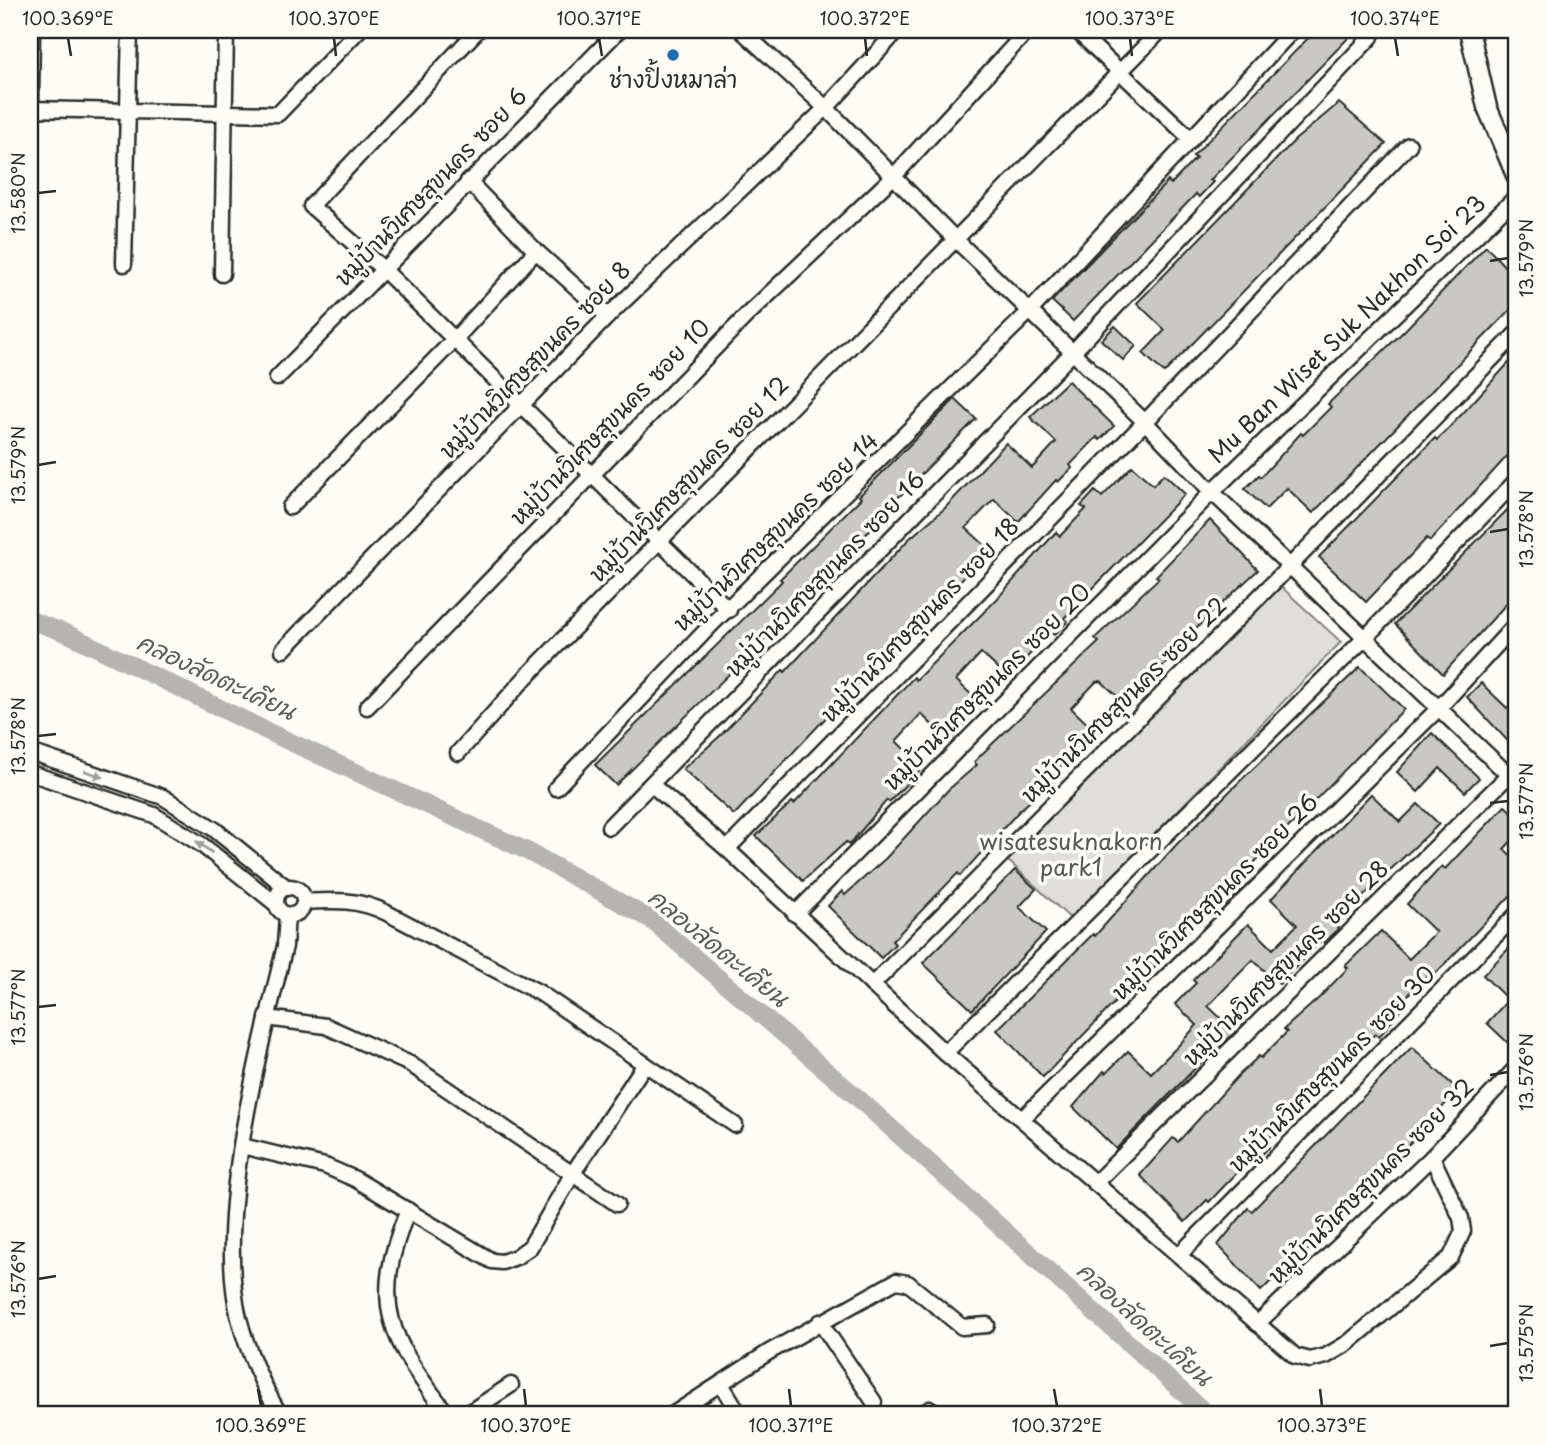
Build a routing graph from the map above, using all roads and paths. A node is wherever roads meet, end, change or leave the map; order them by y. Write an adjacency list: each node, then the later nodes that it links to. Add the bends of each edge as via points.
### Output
1 (32, 30): 17 (street)
2 (130, 30): 18 (street)
3 (226, 30): 19 (street)
4 (359, 30): 19 (street, via 278,114)
5 (478, 30): 30 (street, via 311,206)
6 (619, 30): 25 (street, หมู่บ้านวิเศษสุขนคร ซอย 6)
7 (898, 30): 16 (street, หมู่บ้านวิเศษสุขนคร ซอย 8)
8 (1028, 30): 24 (street, หมู่บ้านวิเศษสุขนคร ซอย 10)
9 (1076, 30): 15 (street)
10 (1161, 30): 15 (street, หมู่บ้านวิเศษสุขนคร ซอย 12)
11 (1293, 30): 20 (street, หมู่บ้านวิเศษสุขนคร ซอย 14)
12 (1469, 30): 23 (street, via 1487,107)
13 (748, 32): 16 (street)
14 (1371, 37): 36 (street, หมู่บ้านวิเศษสุขนคร ซอย 16)
15 (1120, 71): 20 (street); 27 (street, หมู่บ้านวิเศษสุขนคร ซอย 12)
16 (826, 108): 24 (street); 33 (street, หมู่บ้านวิเศษสุขนคร ซอย 8)
17 (31, 109): 18 (street); 22 (street)
18 (130, 111): 19 (street); 29 (street)
19 (225, 113): 31 (street)
20 (1190, 138): 32 (street, หมู่บ้านวิเศษสุขนคร ซอย 14)
21 (1409, 145): 39 (street, หมู่บ้านวิเศษสุขนคร ซอย 18)
22 (30, 163)
23 (1516, 174)
24 (894, 176): 27 (street); 40 (street, หมู่บ้านวิเศษสุขนคร ซอย 10, via 746,316)
25 (468, 181): 28 (street); 30 (street, หมู่บ้านวิเศษสุขนคร ซอย 6)
26 (1514, 199): 42 (street, Mu Ban Wiset Suk Nakhon Soi 23)
27 (955, 239): 32 (street); 44 (street, หมู่บ้านวิเศษสุขนคร ซอย 12)
28 (536, 251): 33 (street); 35 (street)
29 (124, 264)
30 (383, 268): 35 (street); 37 (street, หมู่บ้านวิเศษสุขนคร ซอย 6)
31 (222, 274)
32 (1031, 310): 36 (street); 46 (street, หมู่บ้านวิเศษสุขนคร ซอย 14)
33 (608, 316): 38 (street, หมู่บ้านวิเศษสุขนคร ซอย 8)
34 (1516, 334): 45 (street, หมู่บ้านวิเศษสุขนคร ซอย 22)
35 (455, 339): 38 (street); 43 (street)
36 (1073, 352): 39 (street); 56 (street, หมู่บ้านวิเศษสุขนคร ซอย 16)
37 (277, 378)
38 (522, 407): 40 (street); 49 (street, หมู่บ้านวิเศษสุขนคร ซอย 8)
39 (1145, 422): 42 (street); 61 (street, หมู่บ้านวิเศษสุขนคร ซอย 18)
40 (590, 474): 44 (street); 50 (street, หมู่บ้านวิเศษสุขนคร ซอย 10)
41 (1516, 481): 48 (street)
42 (1212, 492): 45 (street); 67 (street, หมู่บ้านวิเศษสุขนคร ซอย 20)
43 (290, 507)
44 (660, 544): 46 (street); 53 (street, หมู่บ้านวิเศษสุขนคร ซอย 12)
45 (1290, 566): 48 (street); 69 (street, หมู่บ้านวิเศษสุขนคร ซอย 22)
46 (729, 610): 57 (street, หมู่บ้านวิเศษสุขนคร ซอย 14)
47 (1516, 624): 51 (street, หมู่บ้านวิเศษสุขนคร ซอย 26)
48 (1366, 637): 51 (street); 71 (street)
49 (283, 650)
50 (367, 707)
51 (1439, 708): 55 (street); 74 (street, หมู่บ้านวิเศษสุขนคร ซอย 26)
52 (30, 752): 58 (street, one-way to 58)
53 (458, 753)
54 (30, 773): 59 (street)
55 (1514, 775): 79 (street, หมู่บ้านวิเศษสุขนคร ซอย 28)
56 (652, 785): 60 (street, หมู่บ้านวิเศษสุขนคร ซอย 16); 61 (street)
57 (556, 788)
58 (173, 804): 59 (street); 62 (street)
59 (164, 821): 63 (street, one-way to 59)
60 (608, 827)
61 (727, 849): 67 (street)
62 (249, 857): 63 (street); 64 (street)
63 (234, 871): 66 (street)
64 (287, 888): 65 (street, via 297,889); 66 (street, via 278,894)
65 (304, 902): 66 (street, via 299,912); 72 (street, via 368,903 540,993)
66 (282, 909): 70 (street, via 285,946)
67 (795, 914): 69 (street)
68 (1516, 915): 82 (street, หมู่บ้านวิเศษสุขนคร ซอย 30)
69 (872, 985): 71 (street)
70 (267, 1018): 76 (street); 78 (street, via 326,1026 410,1064)
71 (945, 1053): 74 (street)
72 (645, 1064): 75 (street); 78 (street)
73 (1516, 1068): 77 (street, หมู่บ้านวิเศษสุขนคร ซอย 32)
74 (1022, 1119): 79 (street)
75 (735, 1125)
76 (242, 1146): 81 (street, via 325,1166); 89 (street, via 233,1278 239,1318)
77 (1432, 1157): 84 (street, หมู่บ้านวิเศษสุขนคร ซอย 32); 84 (street, via 1461,1217 1463,1231 1451,1257 1326,1356 1310,1360 1295,1356)
78 (573, 1173): 80 (street); 81 (street, via 530,1247 502,1262 492,1261)
79 (1095, 1183): 82 (street)
80 (617, 1204)
81 (408, 1210): 90 (street, via 392,1249 388,1304 400,1348)
82 (1179, 1255): 84 (street)
83 (820, 1322): 85 (street, via 896,1281 908,1283 962,1327); 86 (street); 88 (street)
84 (1257, 1324)
85 (987, 1325)
86 (721, 1384): 92 (street); 93 (street)
87 (511, 1385): 91 (street)
88 (874, 1402)
89 (281, 1415)
90 (448, 1415)
91 (466, 1415)
92 (672, 1415)
93 (740, 1415)
94 (919, 1415): 95 (street, via 930,1409)
95 (943, 1415)

